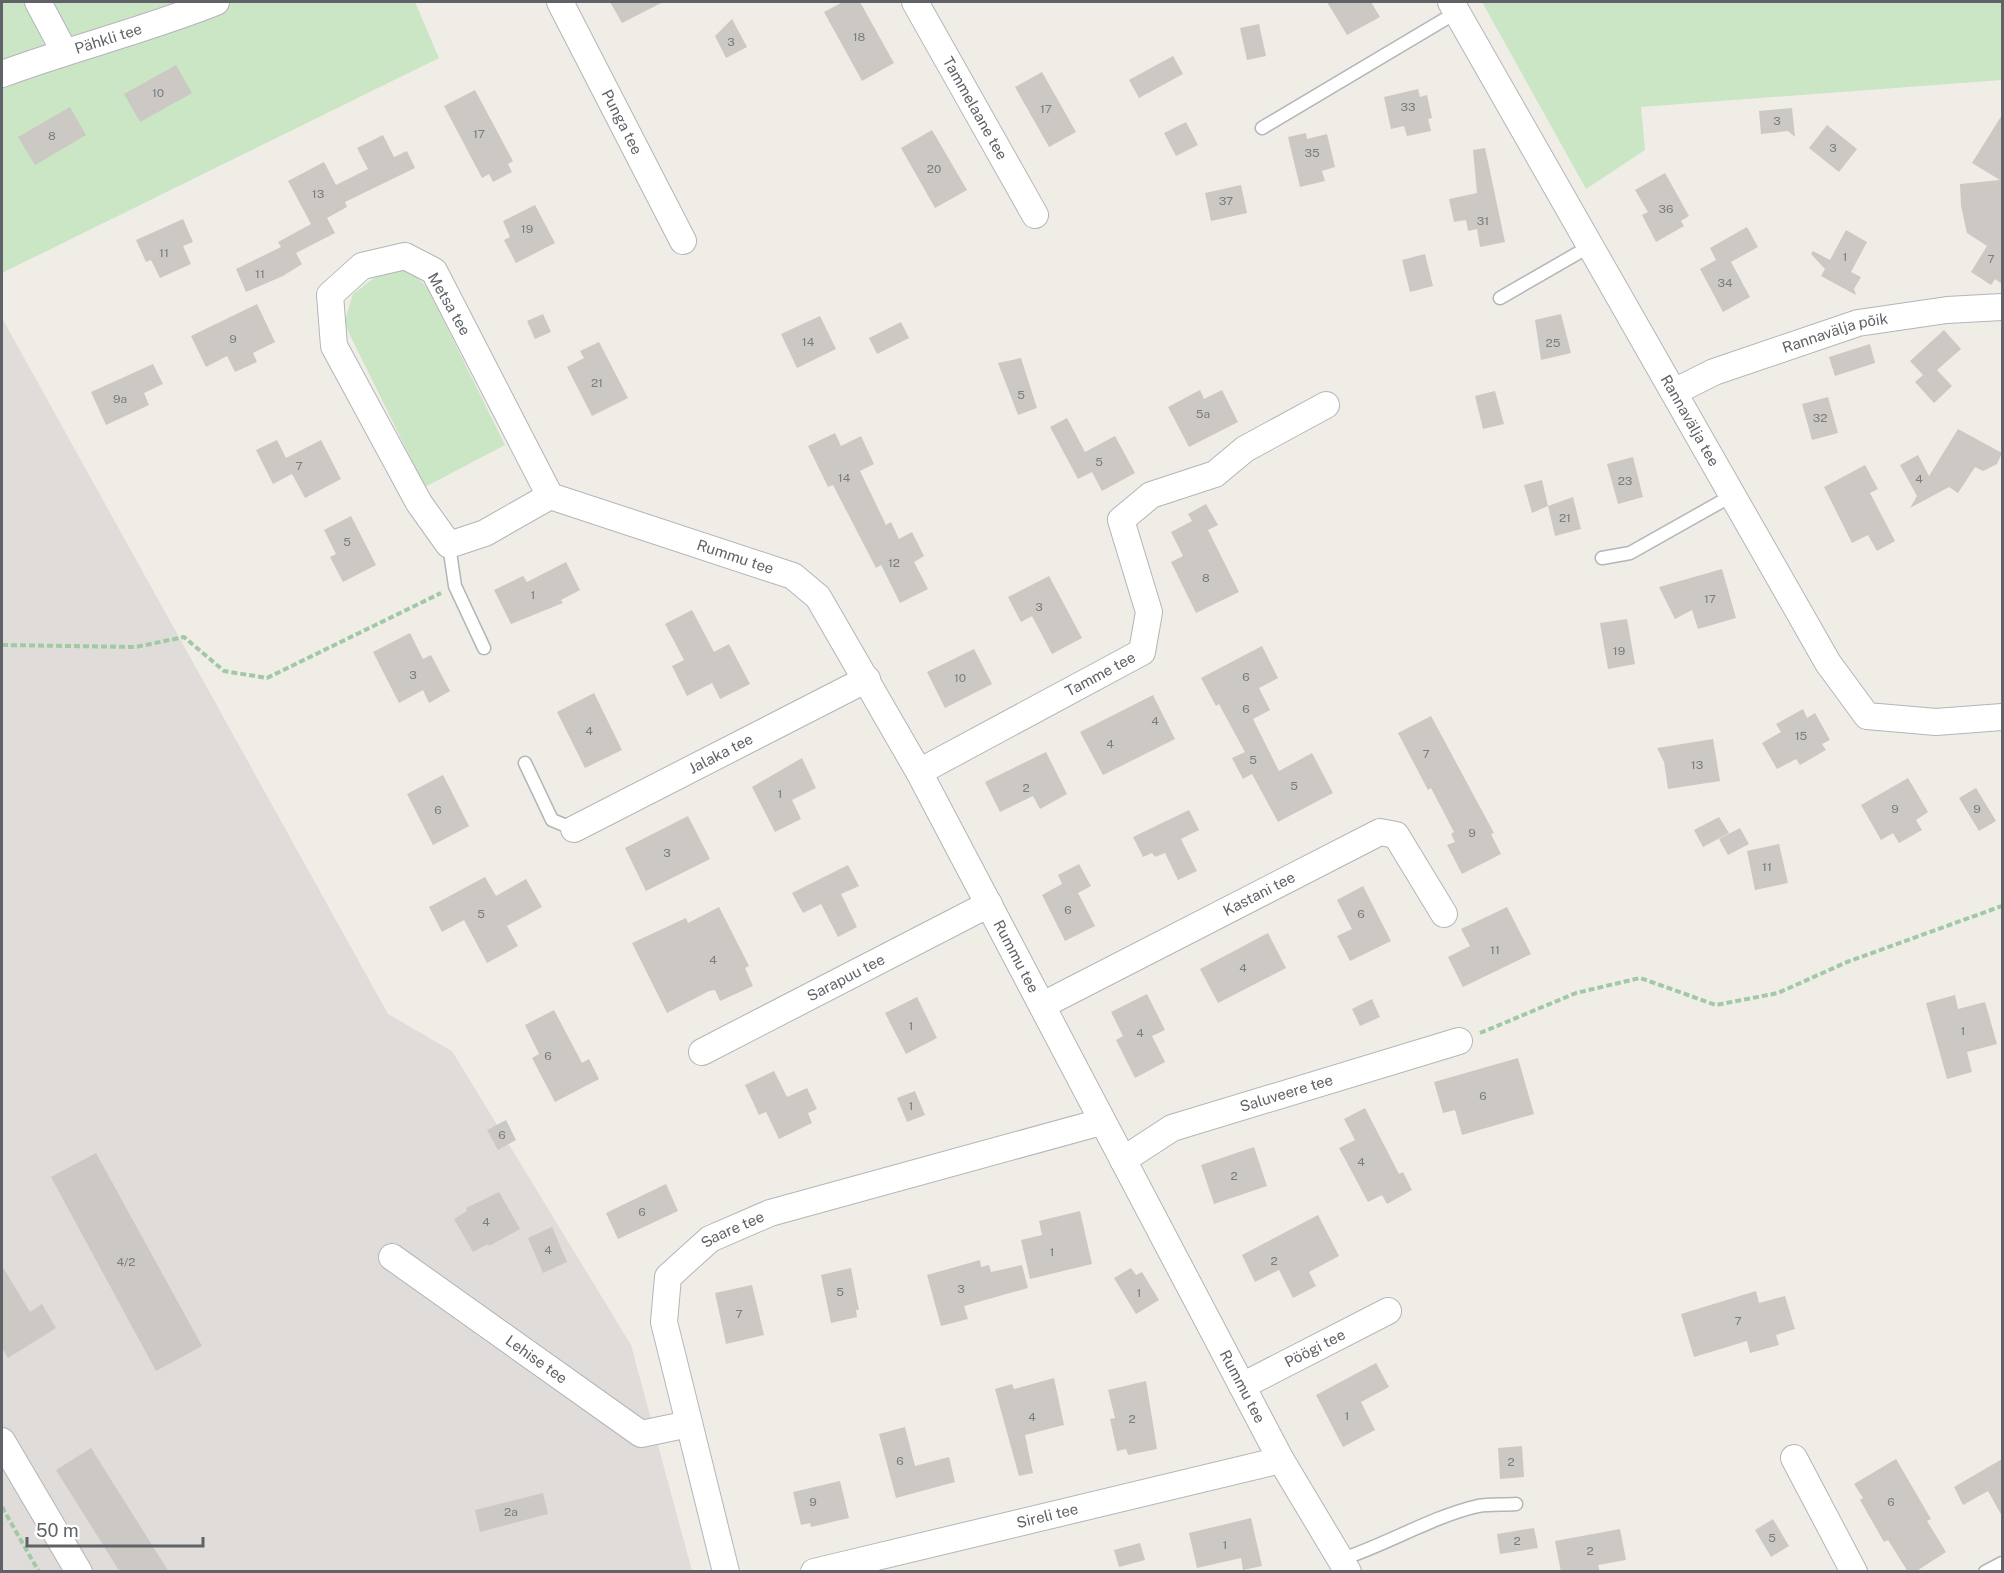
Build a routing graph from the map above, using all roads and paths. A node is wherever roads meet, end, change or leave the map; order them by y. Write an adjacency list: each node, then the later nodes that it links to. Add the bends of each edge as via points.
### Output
1 (38, 2): 6 (street)
2 (216, 2): 6 (street, Pähkli tee, via 174,19)
3 (560, 2): 10 (street, Punga tee)
4 (915, 2): 9 (street, Tammelaane tee)
5 (1454, 7): 8 (lane); 11 (street, Rannavälja tee)
6 (64, 51): 7 (street, Pähkli tee)
7 (2, 74)
8 (1263, 128)
9 (1035, 215)
10 (683, 241)
11 (1592, 245): 12 (lane); 14 (street, Rannavälja tee)
12 (1500, 298)
13 (2002, 308): 14 (street, Rannavälja põik, via 1947,310 1858,323 1714,372)
14 (1676, 391): 16 (street, Rannavälja tee)
15 (1326, 405): 26 (street, Tamme tee, via 1245,449 1215,474 1151,495 1121,520 1149,612 1142,652)
16 (1733, 495): 19 (lane, via 1630,553); 24 (street, Rannavälja tee, via 1828,663 1867,716)
17 (550, 496): 18 (street, via 485,533); 18 (street, Metsa tee, via 434,271 405,256 362,266 330,296 334,346 419,503); 23 (street, Rummu tee, via 793,576 818,597)
18 (449, 545): 20 (lane)
19 (1602, 558)
20 (455, 586): 21 (path, via 267,678 224,671 184,637 136,647); 22 (lane)
21 (2, 645)
22 (484, 648)
23 (867, 679): 26 (street, Rummu tee); 27 (street, Jalaka tee)
24 (1999, 725)
25 (525, 763): 27 (lane, via 552,819)
26 (919, 772): 28 (street, Rummu tee)
27 (574, 829)
28 (989, 904): 31 (street, Rummu tee); 33 (street, Sarapuu tee)
29 (2002, 906): 32 (path, via 1847,962 1778,993 1716,1005 1640,978 1576,993)
30 (1444, 914): 31 (street, Kastani tee, via 1396,835 1380,832)
31 (1043, 1005): 34 (street, Rummu tee)
32 (1459, 1041): 35 (street, Saluveere tee, via 1172,1128)
33 (702, 1052)
34 (1101, 1122): 35 (street, Rummu tee); 39 (street, Saare tee, via 770,1213 710,1239 668,1277 664,1322)
35 (1123, 1160): 38 (street, Rummu tee)
36 (392, 1257): 39 (street, Lehise tee, via 641,1434)
37 (1388, 1311): 38 (street, Pöögi tee)
38 (1242, 1386): 42 (street, Rummu tee)
39 (689, 1424): 49 (street, Saare tee)
40 (2, 1442): 48 (street)
41 (1794, 1458): 51 (street)
42 (1281, 1460): 46 (street, Rummu tee); 50 (street, Sireli tee)
43 (1516, 1504): 46 (lane, via 1479,1506 1436,1520)
44 (2, 1507): 47 (path)
45 (2002, 1563): 52 (lane)
46 (1345, 1565)
47 (39, 1572)
48 (79, 1572)
49 (726, 1572)
50 (814, 1572)
51 (1854, 1572)
52 (1985, 1572)

